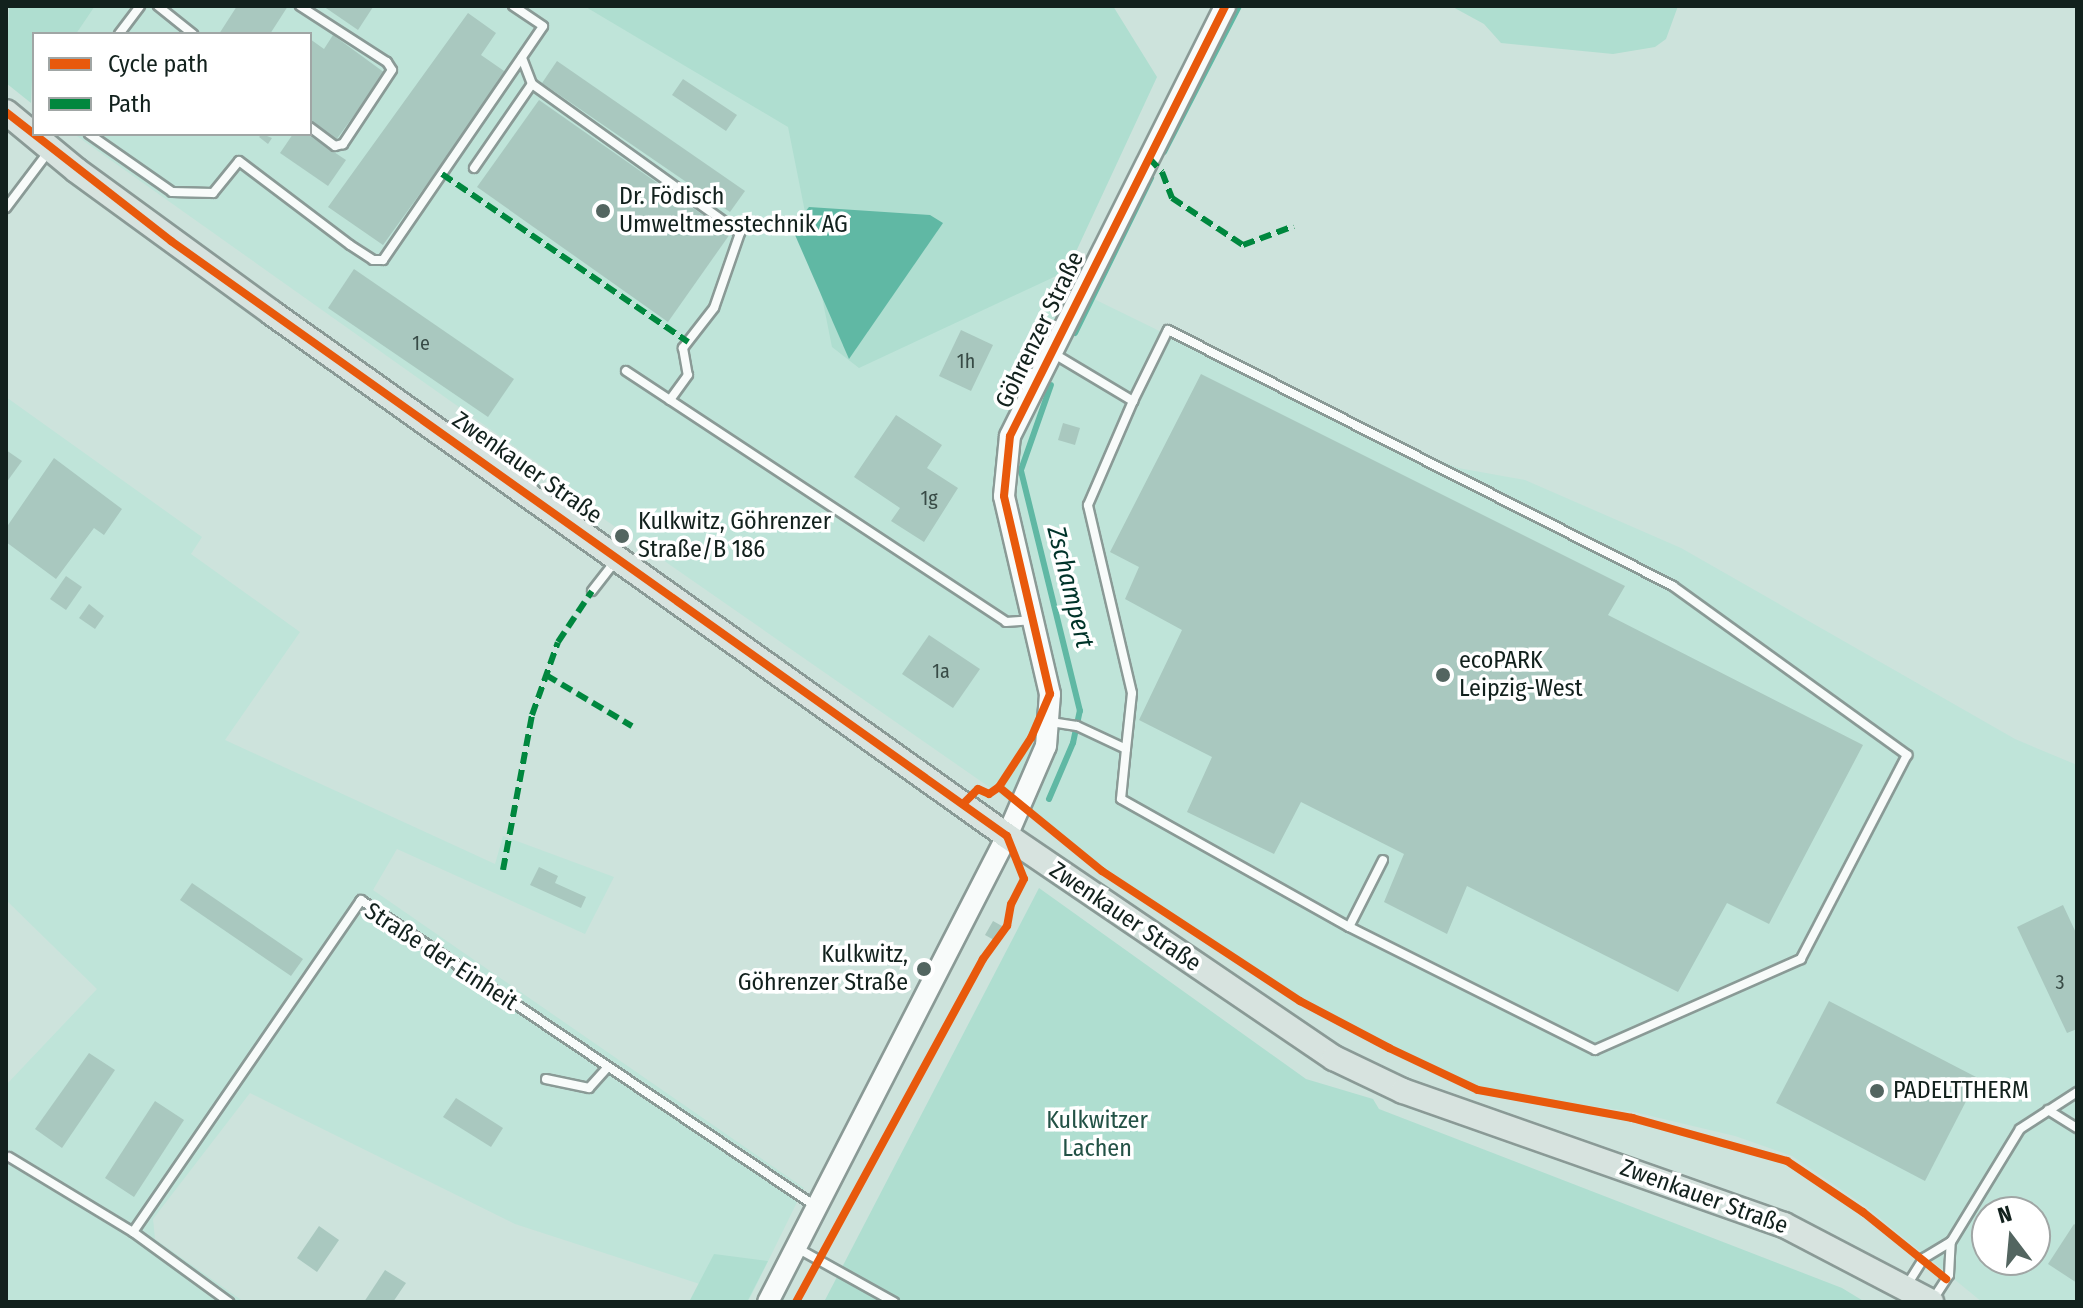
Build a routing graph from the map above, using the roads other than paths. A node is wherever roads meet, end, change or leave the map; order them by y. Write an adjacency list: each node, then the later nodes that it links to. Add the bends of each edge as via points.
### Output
1 (140, 6): 6 (lane)
2 (158, 6): 7 (lane)
3 (300, 6): 11 (lane, via 392,70 343,144 335,146)
4 (513, 6): 8 (lane, via 543,26)
5 (1225, 6): 17 (street, Göhrenzer Straße)
6 (120, 32)
7 (190, 32)
8 (522, 58): 9 (lane); 13 (lane, via 383,260 373,260 350,245 239,161 213,193 172,192)
9 (532, 84): 15 (lane); 19 (lane, via 740,233 714,308 683,348 688,375)
10 (6, 112): 12 (main road, Zwenkauer Straße)
11 (312, 129)
12 (32, 133)
13 (92, 136)
14 (40, 139): 16 (lane); 21 (main road, Zwenkauer Straße, via 171,241)
15 (474, 168)
16 (6, 208)
17 (1050, 351): 20 (lane); 23 (street, Göhrenzer Straße, via 1010,436 1004,464 1004,496)
18 (626, 371): 19 (lane)
19 (670, 400): 23 (lane, via 1006,622)
20 (1133, 401): 25 (lane, via 1088,505 1132,693); 28 (lane, via 1168,330 1673,586 1907,755 1801,959 1595,1050)
21 (618, 557): 22 (lane); 26 (main road, Zwenkauer Straße)
22 (592, 591)
23 (1035, 620): 24 (street, Göhrenzer Straße)
24 (1051, 722): 25 (lane, via 1077,726); 26 (street, Göhrenzer Straße)
25 (1126, 749): 28 (lane, via 1121,799)
26 (1007, 836): 35 (street); 39 (main road, Zwenkauer Straße, via 1334,1058 1403,1091 1731,1203)
27 (1383, 860): 28 (lane)
28 (1349, 927)
29 (608, 1067): 30 (lane, via 589,1088); 35 (lane, Straße der Einheit); 36 (lane, Straße der Einheit, via 361,900)
30 (546, 1079)
31 (2077, 1092): 32 (lane)
32 (2048, 1110): 33 (lane); 37 (lane, via 2020,1129)
33 (2077, 1128)
34 (9, 1157): 36 (lane)
35 (815, 1206): 38 (street)
36 (133, 1232): 40 (lane)
37 (1951, 1242): 39 (lane, via 1924,1258); 43 (lane, via 1949,1275)
38 (796, 1247): 41 (street); 42 (lane)
39 (1906, 1288): 43 (main road, Zwenkauer Straße)
40 (229, 1302)
41 (768, 1302)
42 (894, 1302)
43 (1931, 1302)

